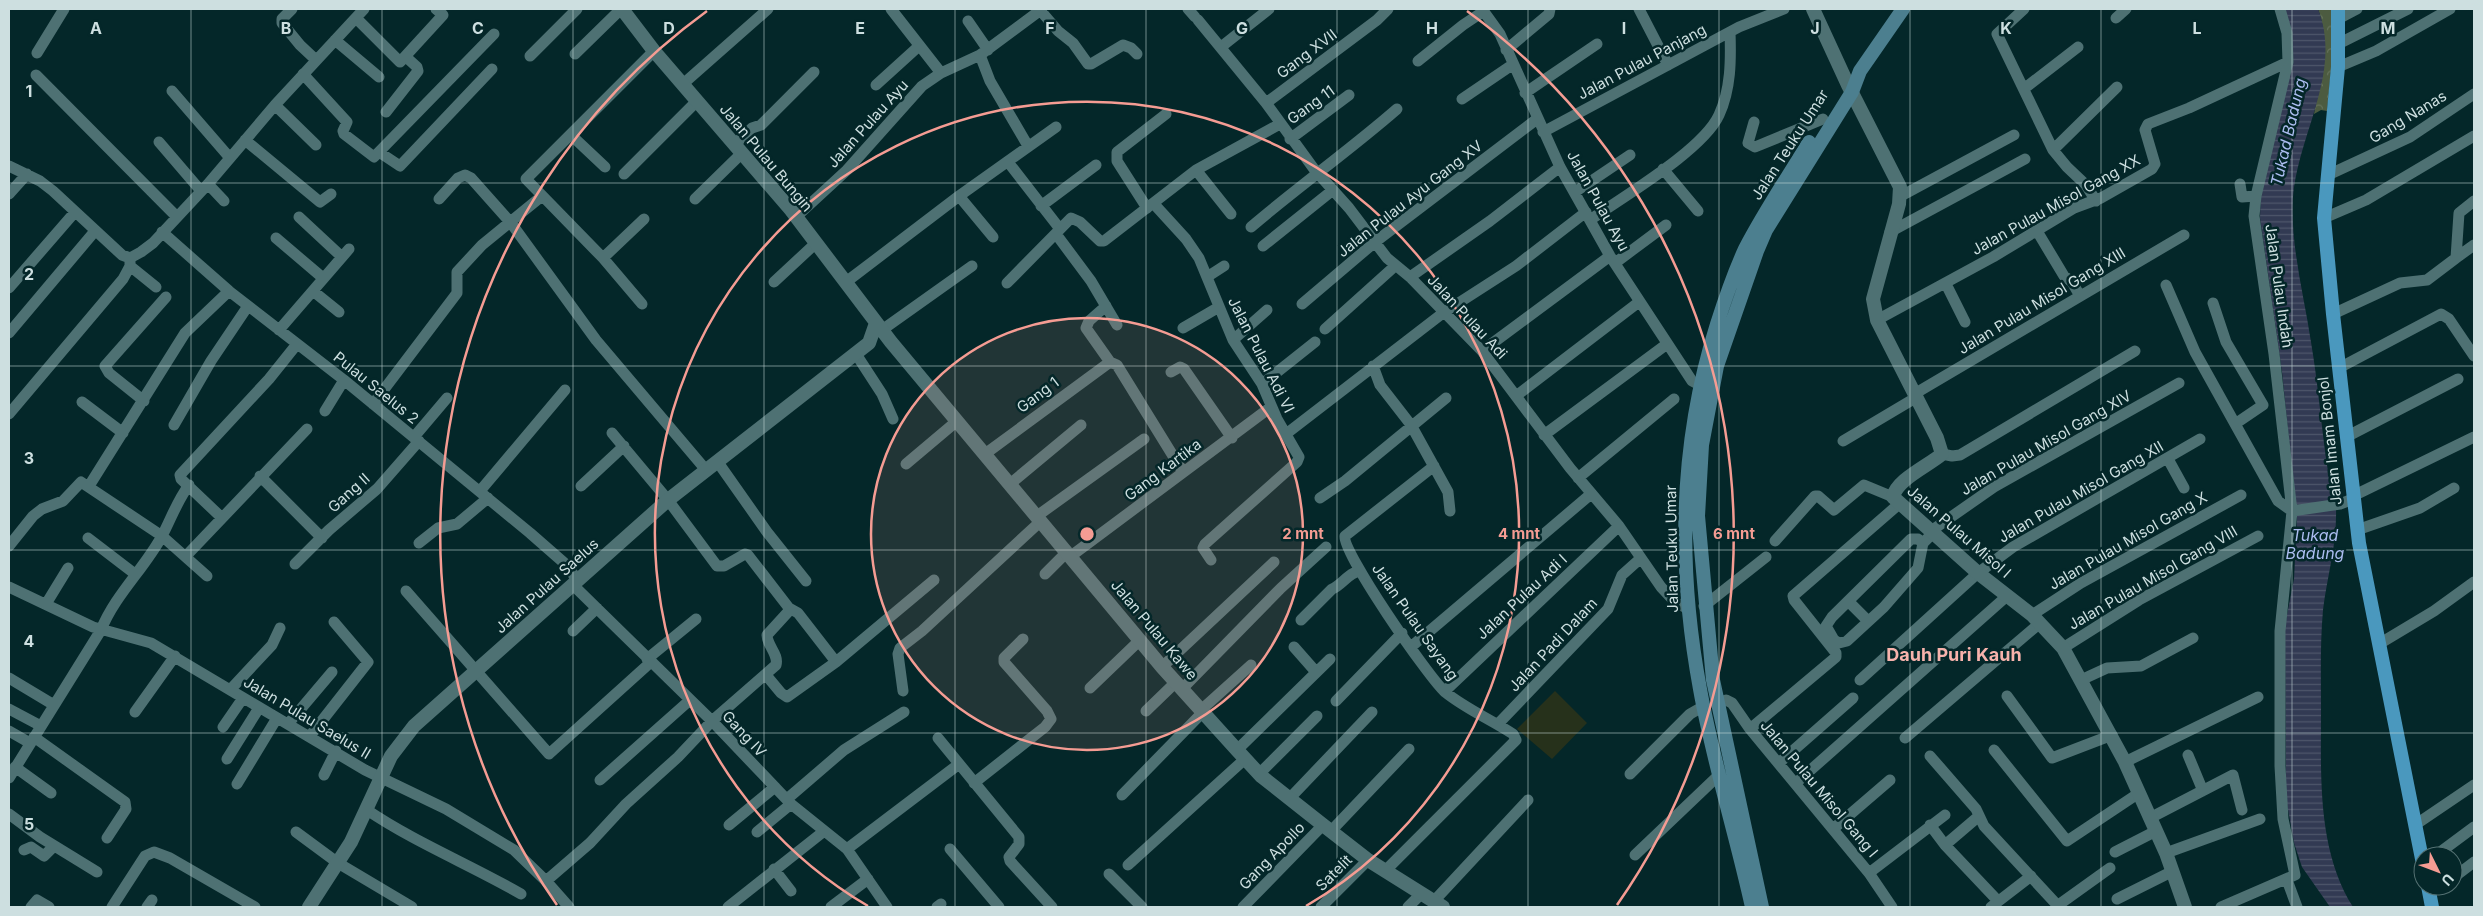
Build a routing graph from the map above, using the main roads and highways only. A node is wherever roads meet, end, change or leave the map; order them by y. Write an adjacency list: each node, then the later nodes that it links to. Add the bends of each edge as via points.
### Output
1 (1903, 9): 3 (main road, Jalan Teuku Umar)
2 (2339, 13): 6 (highway, Jalan Imam Bonjol, via 2340,43 2324,218 2348,436 2349,500)
3 (1852, 84): 4 (main road, Jalan Teuku Umar, via 1766,230); 4 (main road, Jalan Teuku Umar, via 1824,119 1744,250 1725,299)
4 (1705, 388): 5 (main road, Jalan Teuku Umar, via 1698,516); 5 (main road, Jalan Teuku Umar, via 1689,445 1684,517 1688,609)
5 (1710, 705): 7 (main road, Jalan Teuku Umar); 7 (main road, Jalan Teuku Umar, via 1720,774)
6 (2419, 846)
7 (1754, 907)

